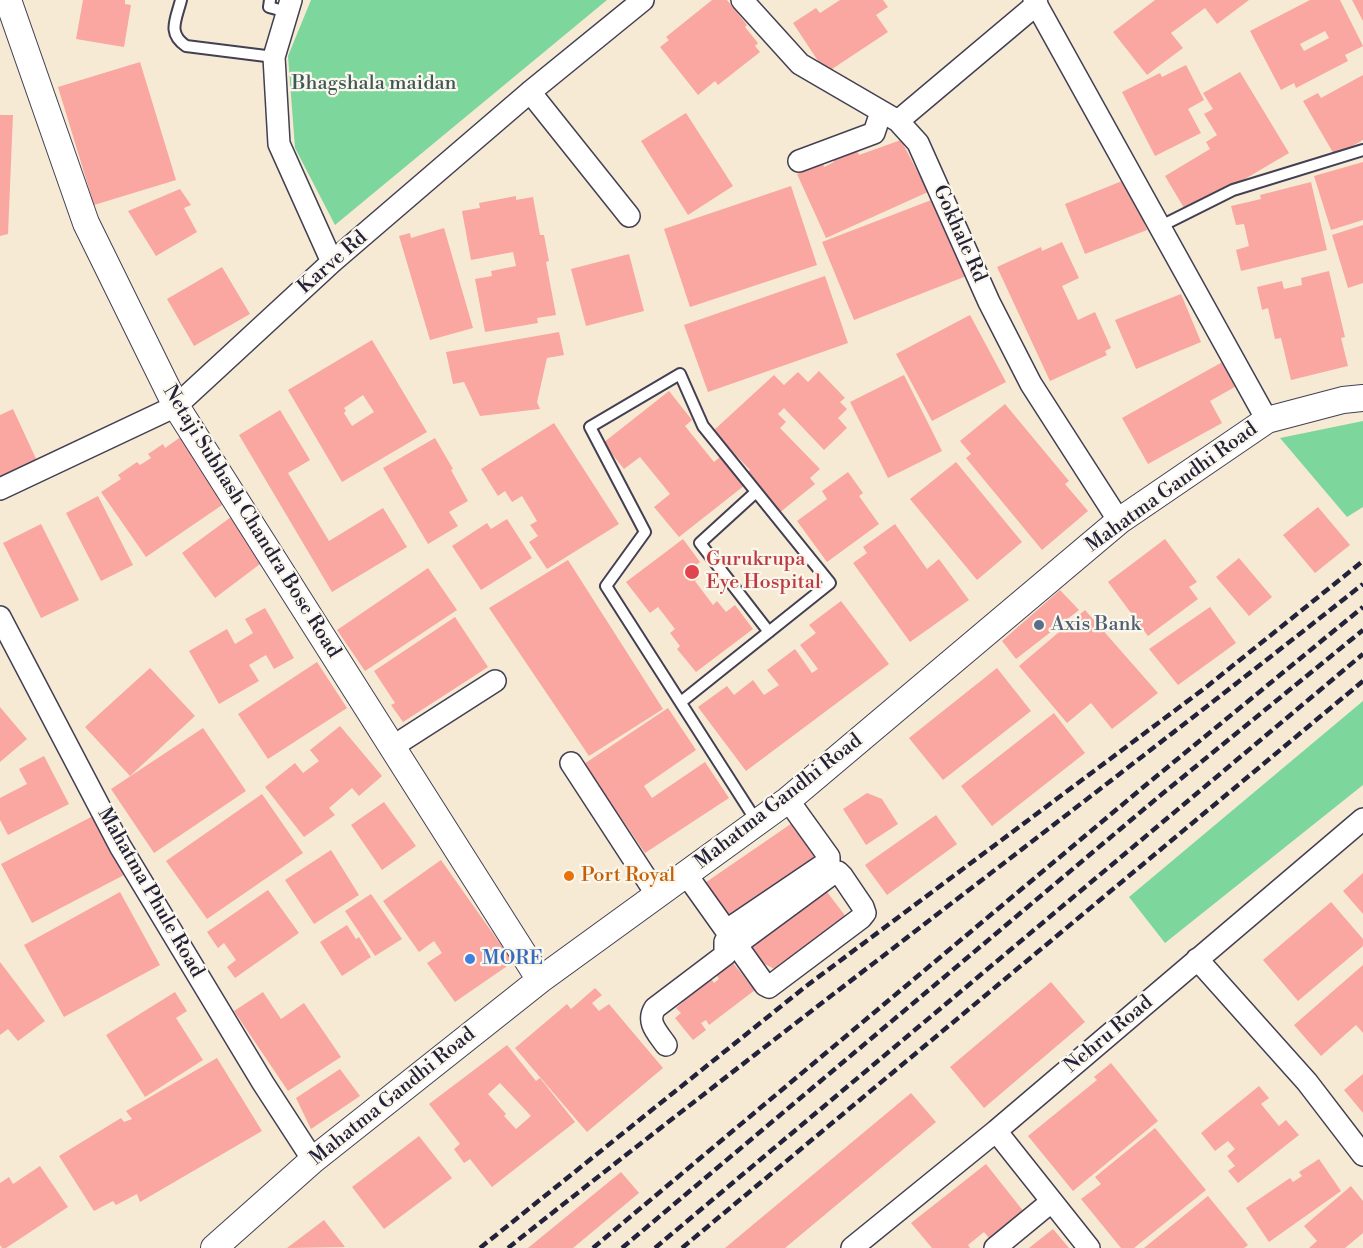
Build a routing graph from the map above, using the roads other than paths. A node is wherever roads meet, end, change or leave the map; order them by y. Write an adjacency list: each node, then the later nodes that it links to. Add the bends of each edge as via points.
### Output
1 (181, 0): 8 (lane, via 174,29 177,39 186,46)
2 (270, 0): 7 (lane, via 269,7)
3 (643, 0): 9 (street, Karve Rd)
4 (742, 0): 10 (street, Gokhale Rd, via 800,64)
5 (10, 1): 17 (street, Netaji Subhash Chandra Bose Road, via 86,223)
6 (1036, 2): 10 (street); 14 (street)
7 (289, 6): 8 (street)
8 (274, 57): 15 (street, via 279,144)
9 (530, 92): 13 (street); 15 (street, Karve Rd)
10 (890, 116): 12 (street, via 874,133); 21 (street, Gokhale Rd, via 918,143 989,302 1031,384)
11 (1363, 150): 14 (lane, via 1233,190)
12 (799, 161)
13 (629, 216)
14 (1159, 227): 18 (street)
15 (332, 262): 17 (street, Karve Rd)
16 (1363, 398): 18 (street, Mahatma Gandhi Road)
17 (176, 406): 19 (street, Karve Rd); 26 (street, Netaji Subhash Chandra Bose Road)
18 (1267, 420): 21 (street, Mahatma Gandhi Road)
19 (0, 489)
20 (756, 492): 23 (lane, via 700,543); 23 (lane, via 830,584); 25 (lane, via 703,426 680,374 590,428 645,532 606,586)
21 (1119, 521): 28 (street, Mahatma Gandhi Road)
22 (0, 617): 39 (street, Mahatma Phule Road, via 120,846)
23 (769, 632): 25 (lane)
24 (495, 681): 26 (street)
25 (681, 702): 30 (lane)
26 (392, 747): 35 (street, Netaji Subhash Chandra Bose Road)
27 (571, 763): 32 (street)
28 (788, 800): 30 (street, Mahatma Gandhi Road); 33 (street, via 829,861)
29 (1363, 819): 34 (street, Nehru Road)
30 (757, 822): 31 (street, Mahatma Gandhi Road)
31 (686, 874): 32 (street, Mahatma Gandhi Road); 33 (street)
32 (657, 895): 35 (street, Mahatma Gandhi Road)
33 (731, 936): 33 (street, via 765,985 773,986 865,913 838,872); 36 (street, via 725,942 725,955 652,1013 651,1022)
34 (1197, 959): 37 (street, Nehru Road); 38 (street, via 1307,1082)
35 (540, 980): 39 (street, Mahatma Gandhi Road)
36 (666, 1045)
37 (996, 1131): 40 (street); 42 (street, Nehru Road)
38 (1363, 1155)
39 (313, 1160): 41 (street, Mahatma Gandhi Road)
40 (1051, 1202): 43 (street); 44 (street)
41 (214, 1248)
42 (852, 1248)
43 (994, 1248)
44 (1089, 1248)

